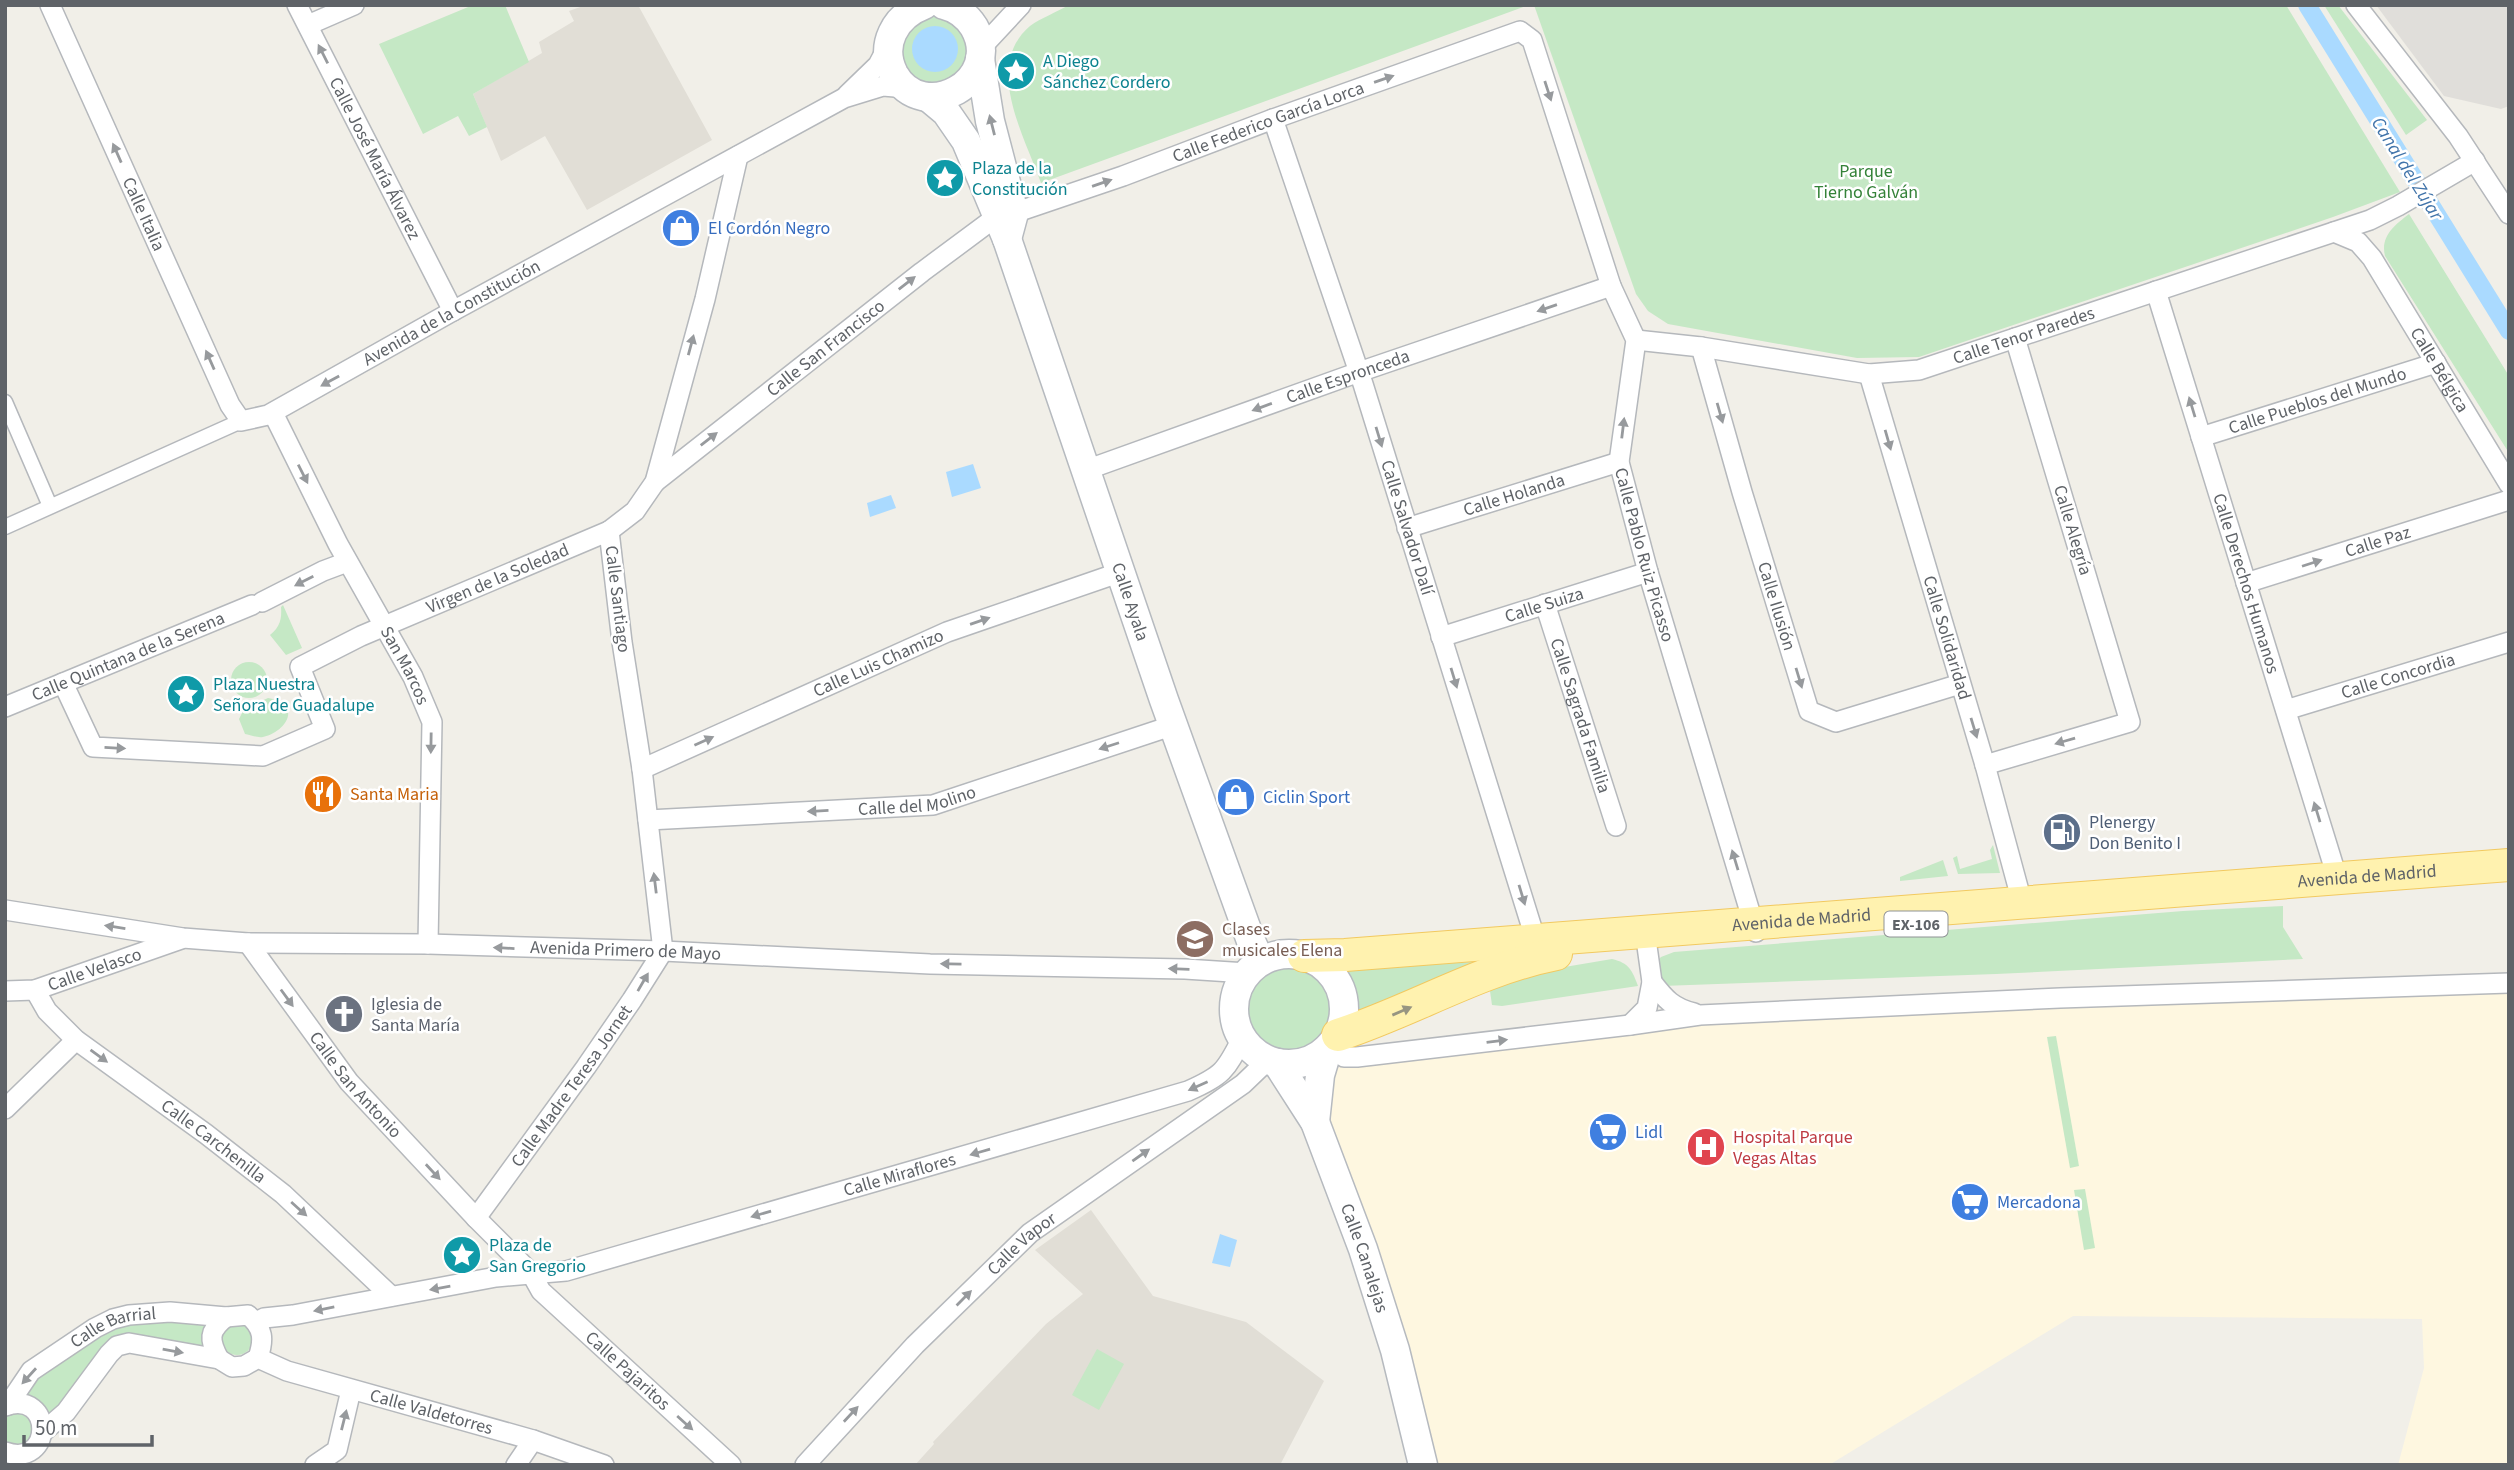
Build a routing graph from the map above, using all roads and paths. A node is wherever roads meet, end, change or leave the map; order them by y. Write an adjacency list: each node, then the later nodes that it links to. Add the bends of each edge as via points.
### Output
1 (50, 5): 33 (street, Calle Italia, one-way to 1)
2 (297, 5): 7 (street, Calle José María Álvarez)
3 (354, 5): 7 (street)
4 (1021, 5): 9 (street)
5 (2356, 5): 14 (street)
6 (929, 7): 8 (main road, via 892,30); 9 (main road, via 961,13 978,35)
7 (308, 26): 24 (street, Calle José María Álvarez, one-way to 7)
8 (888, 45): 10 (main road, via 895,76); 11 (street, Avenida de la Constitución, via 878,65)
9 (980, 54): 10 (main road, via 975,72 961,88 942,96); 19 (main road, Calle Ayala, one-way to 9)
10 (917, 92): 11 (street, Avenida de la Constitución, via 883,86); 19 (main road, Calle Ayala, via 946,112 967,141)
11 (844, 98): 13 (street, Avenida de la Constitución)
12 (1273, 119): 19 (street, Calle Federico García Lorca, one-way to 12); 22 (street, Calle Federico García Lorca, one-way to 22, via 1520,31 1532,40); 29 (street, Calle Salvador Dalí)
13 (738, 156): 15 (street, Avenida de la Constitución); 16 (street, Calle Santiago)
14 (2476, 162): 17 (street, Calle Tenor Paredes); 18 (street)
15 (698, 178): 16 (street); 24 (street, Avenida de la Constitución)
16 (730, 189): 37 (street, Calle Santiago, one-way to 16)
17 (2392, 209): 20 (street, Calle Tenor Paredes); 21 (street, via 2374,232)
18 (2509, 214)
19 (1006, 223): 36 (main road, Calle Ayala); 37 (street, Calle San Francisco, one-way to 19, via 922,272)
20 (2334, 232): 21 (street, Calle Bélgica, via 2358,242); 23 (street, Calle Tenor Paredes)
21 (2372, 258): 28 (street, Calle Bélgica)
22 (1611, 286): 26 (street); 29 (street, Calle Espronceda, one-way to 29)
23 (2156, 291): 25 (street, Calle Tenor Paredes); 34 (street, Calle Derechos Humanos, one-way to 23)
24 (453, 311): 32 (street, Avenida de la Constitución, one-way to 32)
25 (2015, 338): 30 (street, Calle Tenor Paredes, via 1919,370); 57 (street, Calle Alegría, one-way to 57, via 2130,722)
26 (1636, 340): 27 (street, Calle Tenor Paredes); 35 (street, Calle Pablo Ruiz Picasso, one-way to 26)
27 (1701, 347): 30 (street, Calle Tenor Paredes); 53 (street, Calle Ilusión, one-way to 53, via 1809,711 1836,722)
28 (2436, 363): 34 (street, Calle Pueblos del Mundo); 38 (street, Calle Bélgica)
29 (1359, 372): 36 (street, Calle Espronceda, one-way to 36); 42 (street, Calle Salvador Dalí, one-way to 42)
30 (1869, 374): 53 (street, Calle Solidaridad, one-way to 53)
31 (5, 402): 40 (street)
32 (273, 413): 33 (street, Avenida de la Constitución); 44 (street, San Marcos, one-way to 44)
33 (241, 421): 40 (street, Avenida de la Constitución)
34 (2201, 437): 47 (street, Calle Derechos Humanos)
35 (1619, 462): 42 (street, Calle Holanda); 46 (street, Calle Pablo Ruiz Picasso)
36 (1086, 470): 45 (main road, Calle Ayala)
37 (655, 482): 43 (street, Calle Santiago, via 635,511)
38 (2509, 484)
39 (2509, 500): 47 (street, Calle Paz, one-way to 39)
40 (50, 506): 41 (street, Avenida de la Constitución)
41 (5, 527)
42 (1408, 528): 50 (street, Calle Salvador Dalí)
43 (609, 531): 49 (street, Virgen de la Soledad); 58 (street, Calle Santiago)
44 (347, 562): 49 (street, San Marcos); 52 (street, Calle Quintana de la Serena, one-way to 52)
45 (1121, 572): 56 (main road, Calle Ayala); 58 (street, Calle Luis Chamizo, one-way to 45, via 947,632)
46 (1648, 572): 48 (street, Calle Suiza); 66 (street, Calle Pablo Ruiz Picasso, one-way to 46)
47 (2246, 583): 55 (street, Calle Derechos Humanos)
48 (1545, 604): 50 (street, Calle Suiza); 60 (street, Calle Sagrada Familia)
49 (385, 626): 52 (street, Virgen de la Soledad, one-way to 49, via 93,747 263,756 325,729 300,667); 72 (street, San Marcos, one-way to 72, via 432,722)
50 (1441, 637): 69 (street, Calle Salvador Dalí, one-way to 69)
51 (2509, 642): 55 (street, Calle Concordia)
52 (63, 683): 54 (street, Calle Quintana de la Serena)
53 (1960, 684): 57 (street, Calle Solidaridad, one-way to 57)
54 (5, 707)
55 (2286, 710): 62 (street, Calle Derechos Humanos, one-way to 55)
56 (1174, 725): 59 (street, Calle del Molino, one-way to 59, via 933,805); 75 (main road, Calle Ayala)
57 (1985, 765): 64 (street, Calle Solidaridad)
58 (642, 769): 59 (street, Calle Santiago)
59 (648, 820): 73 (street, Calle Santiago, one-way to 59)
60 (1616, 827)
61 (2509, 864): 62 (main road, Avenida de Madrid / EX-106)
62 (2337, 877): 64 (main road, Avenida de Madrid / EX-106)
63 (2509, 877): 66 (main road, Avenida de Madrid / EX-106)
64 (2022, 902): 66 (main road, Avenida de Madrid / EX-106)
65 (5, 910): 67 (street, Avenida Primero de Mayo, one-way to 65)
66 (1756, 931): 68 (main road, Avenida de Madrid / EX-106)
67 (183, 938): 70 (street, Avenida Primero de Mayo); 79 (street, Calle Velasco)
68 (1646, 939): 69 (main road, Avenida de Madrid / EX-106); 77 (street); 85 (main road, Avenida de Madrid / EX-106, one-way to 68, via 1373,1023 1495,971 1528,960)
69 (1536, 941): 74 (main road, Avenida de Madrid / EX-106)
70 (248, 943): 71 (street, Avenida Primero de Mayo); 76 (street, Calle San Antonio)
71 (274, 943): 72 (street, Avenida Primero de Mayo); 76 (street)
72 (428, 944): 73 (street, Avenida Primero de Mayo, one-way to 72)
73 (663, 951): 75 (street, Avenida Primero de Mayo, one-way to 73, via 1185,968 930,964); 91 (street, Calle Madre Teresa Jornet, one-way to 73)
74 (1304, 956): 75 (main road); 85 (main road, via 1319,963 1339,988 1344,1003)
75 (1246, 962): 83 (main road, via 1234,1009)
76 (265, 966): 91 (street, Calle San Antonio, one-way to 91, via 349,1082)
77 (1652, 982): 81 (street, via 1667,1002); 82 (street, via 1647,1008)
78 (2509, 983): 81 (street)
79 (35, 990): 80 (street, Calle Velasco); 84 (street, Calle Carchenilla, via 47,1011)
80 (5, 991)
81 (1700, 1015): 82 (street)
82 (1630, 1025): 85 (street, one-way to 82)
83 (1242, 1038): 86 (main road, via 1257,1055); 88 (street, Calle Miraflores, one-way to 88, via 1228,1067 1206,1083)
84 (76, 1040): 89 (street); 95 (street, Calle Carchenilla, one-way to 95, via 283,1194)
85 (1338, 1047): 86 (main road); 86 (main road, via 1292,1065)
86 (1289, 1074): 87 (street, Calle Vapor); 87 (street); 111 (main road, Calle Canalejas, via 1315,1122 1363,1249 1395,1350)
87 (1243, 1084): 90 (street, Calle Vapor)
88 (1166, 1098): 90 (street); 93 (street, Calle Miraflores, one-way to 93, via 566,1271)
89 (5, 1110)
90 (1182, 1127): 110 (street, Calle Vapor, one-way to 90, via 915,1345 1030,1233)
91 (476, 1218): 92 (street)
92 (508, 1250): 93 (street); 94 (street, via 507,1262)
93 (531, 1273): 94 (street); 109 (street, Calle Pajaritos, one-way to 109, via 541,1291)
94 (496, 1278): 95 (street, one-way to 95)
95 (391, 1296): 97 (street, Calle Barrial, one-way to 97)
96 (226, 1317): 97 (street, Calle Barrial); 98 (street, via 216,1324 212,1335 211,1345); 101 (street, Calle Barrial, one-way to 101, via 170,1312 113,1319 31,1371)
97 (252, 1318): 99 (street, via 263,1338)
98 (219, 1359): 99 (street, Calle Valdetorres, via 232,1367); 102 (street, Calle Valdetorres, one-way to 98, via 66,1412 117,1346 129,1343)
99 (251, 1362): 100 (street, Calle Valdetorres)
100 (351, 1390): 103 (street, Calle Valdetorres); 105 (street, one-way to 100)
101 (6, 1405): 102 (street, via 33,1409)
102 (43, 1432): 104 (street, via 37,1446)
103 (533, 1440): 107 (street); 108 (street, Calle Valdetorres)
104 (18, 1457)
105 (341, 1458): 106 (street)
106 (315, 1465)
107 (516, 1465)
108 (604, 1465)
109 (731, 1465)
110 (805, 1465)
111 (1423, 1465)

